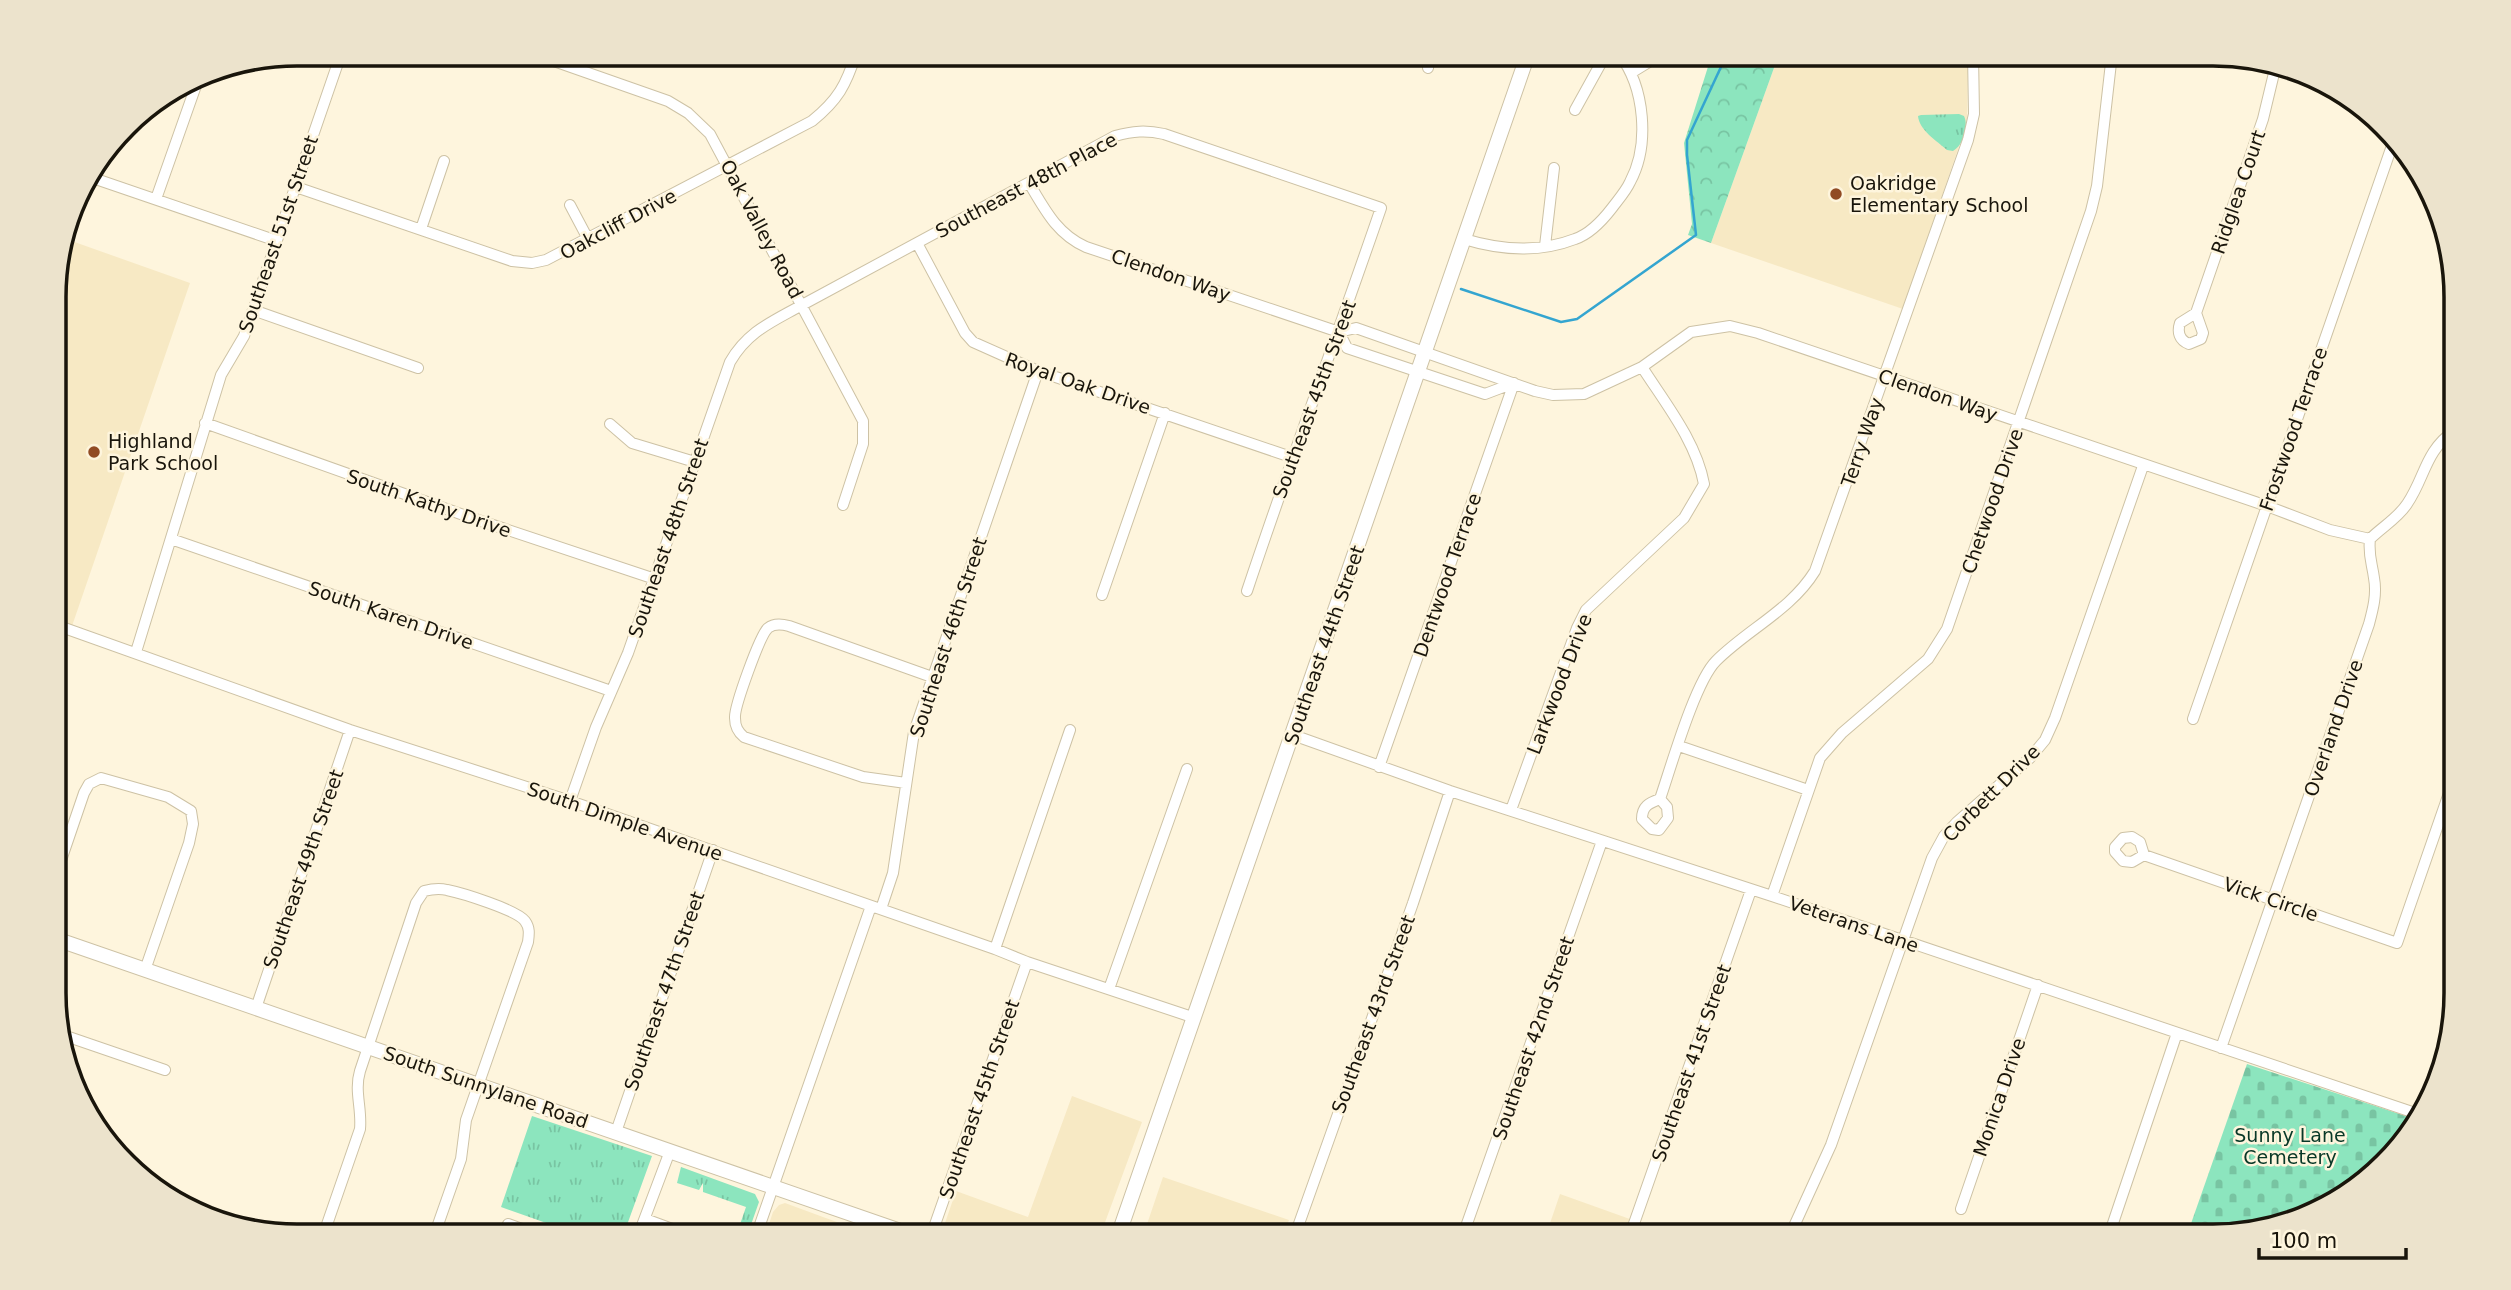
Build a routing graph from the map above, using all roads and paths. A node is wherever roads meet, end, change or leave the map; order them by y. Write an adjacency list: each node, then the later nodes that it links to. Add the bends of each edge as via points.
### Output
1 (1524, 66): 26 (main road, Southeast 44th Street)
2 (1599, 66): 13 (street)
3 (1627, 66): 10 (street)
4 (1642, 66): 10 (street)
5 (1973, 66): 40 (street, Terry Way, via 1974,114 1968,140)
6 (2111, 66): 44 (street, Chetwood Drive, via 2091,211)
7 (337, 67): 20 (street, Southeast 51st Street)
8 (572, 67): 16 (street, Oak Valley Road, via 679,107 710,134)
9 (851, 67): 16 (street, Oakcliff Drive, via 841,92 812,121)
10 (1631, 73): 29 (street, via 1641,114 1642,148 1631,181 1592,229 1577,239)
11 (2273, 75): 32 (street, Ridglea Court, via 2263,119)
12 (194, 91): 21 (street)
13 (1575, 110)
14 (2391, 150): 52 (street, Frostwood Terrace)
15 (444, 161): 24 (street)
16 (728, 166): 25 (street, Oakcliff Drive); 30 (street, Oak Valley Road)
17 (1554, 167): 29 (street)
18 (99, 180): 21 (street)
19 (1030, 183): 23 (street, Southeast 48th Place, via 1115,136 1146,130); 28 (street, Southeast 48th Place); 33 (street, Clendon Way, via 1056,227 1072,241)
20 (296, 187): 24 (street, Oakcliff Drive); 27 (street, Southeast 51st Street)
21 (156, 199): 27 (street)
22 (570, 205): 25 (street)
23 (1381, 208): 33 (street, Southeast 45th Street)
24 (421, 229): 25 (street, Oakcliff Drive, via 522,263 554,258)
25 (588, 239)
26 (1464, 239): 29 (street, via 1513,249); 34 (main road, Southeast 44th Street)
27 (277, 241): 31 (street, Southeast 51st Street)
28 (917, 243): 30 (street, Southeast 48th Place); 38 (street, Royal Oak Drive, via 973,342)
29 (1545, 246)
30 (802, 305): 49 (street, Southeast 48th Street, via 755,331 735,352); 51 (street, Oak Valley Road, via 863,421 863,444)
31 (253, 310): 37 (street); 45 (street, Southeast 51st Street, via 221,375)
32 (2196, 313)
33 (1339, 332): 34 (street, Clendon Way, via 1356,328); 39 (street, Clendon Way, via 1347,348); 48 (street, Southeast 45th Street)
34 (1432, 353): 35 (street, Clendon Way); 39 (main road, Southeast 44th Street)
35 (1471, 367): 41 (street, Clendon Way); 42 (street)
36 (1642, 367): 40 (street, Clendon Way, via 1691,332 1730,326); 41 (street, Clendon Way, via 1584,394 1553,395); 75 (street, Larkwood Drive, via 1690,443 1704,484 1684,518 1586,610)
37 (418, 368)
38 (1038, 371): 43 (street, Royal Oak Drive); 60 (street, Southeast 46th Street)
39 (1418, 371): 42 (street, Clendon Way); 65 (main road, Southeast 44th Street)
40 (1885, 376): 44 (street, Clendon Way); 66 (street, Terry Way, via 1815,571 1804,588 1715,662)
41 (1514, 383): 42 (street, Clendon Way, via 1485,394); 67 (street, Dentwood Terrace)
42 (1464, 387)
43 (1165, 413): 48 (street, Royal Oak Drive); 57 (street)
44 (2019, 423): 50 (street, Clendon Way); 70 (street, Chetwood Drive, via 1940,643 1928,659 1842,733 1820,758)
45 (205, 424): 54 (street, Southeast 51st Street); 55 (street, South Kathy Drive)
46 (610, 424): 49 (street, via 632,443)
47 (2444, 439): 53 (street, via 2429,457 2407,505)
48 (1292, 457): 56 (street, Southeast 45th Street)
49 (695, 462): 55 (street, Southeast 48th Street)
50 (2143, 466): 52 (street, Clendon Way); 84 (street, Corbett Drive, via 2045,740 1944,836)
51 (843, 505)
52 (2267, 506): 53 (street, Clendon Way, via 2330,530); 62 (street, Frostwood Terrace)
53 (2370, 538): 82 (street, Overland Drive, via 2375,604)
54 (171, 539): 59 (street, Southeast 51st Street); 61 (street, South Karen Drive)
55 (655, 579): 61 (street, Southeast 48th Street)
56 (1247, 591)
57 (1102, 595)
58 (67, 629): 59 (street, South Dimple Avenue)
59 (136, 652): 63 (street, South Dimple Avenue)
60 (932, 677): 69 (street, Southeast 46th Street, via 914,732); 69 (street, via 775,624 761,637 735,711 736,727 744,737 863,777)
61 (611, 691): 73 (street, Southeast 48th Street)
62 (2193, 719)
63 (350, 730): 73 (street, South Dimple Avenue); 91 (street, Southeast 49th Street)
64 (1070, 730): 86 (street)
65 (1293, 735): 67 (street, Veterans Lane); 92 (main road, Southeast 44th Street)
66 (1679, 746): 70 (street); 72 (street, Terry Way)
67 (1379, 767): 71 (street, Veterans Lane)
68 (1187, 769): 90 (street)
69 (906, 783): 83 (street, Southeast 46th Street, via 893,873)
70 (1808, 790): 81 (street, Chetwood Drive)
71 (1450, 791): 75 (street, Veterans Lane); 105 (street, Southeast 43rd Street)
72 (1660, 799)
73 (570, 801): 78 (street, South Dimple Avenue)
74 (2444, 808): 82 (street, Vick Circle, via 2397,943)
75 (1511, 810): 76 (street, Veterans Lane)
76 (1602, 841): 80 (street, Veterans Lane); 106 (street, Southeast 42nd Street)
77 (66, 845): 88 (street, via 89,783 101,778 168,797 191,811 189,843)
78 (713, 850): 83 (street, South Dimple Avenue); 100 (street, Southeast 47th Street)
79 (2144, 855): 82 (street, Vick Circle)
80 (1751, 890): 81 (street, Veterans Lane); 107 (street, Southeast 41st Street)
81 (1772, 896): 84 (street, Veterans Lane)
82 (2274, 901): 96 (street, Overland Drive)
83 (876, 907): 86 (street, South Dimple Avenue); 102 (street, Southeast 46th Street)
84 (1904, 940): 89 (street, Veterans Lane); 108 (street, Corbett Drive, via 1831,1145)
85 (66, 943): 88 (main road, South Sunnylane Road)
86 (995, 949): 87 (street, South Dimple Avenue)
87 (1027, 962): 90 (street, South Dimple Avenue); 116 (street, Southeast 45th Street)
88 (145, 970): 91 (main road, South Sunnylane Road)
89 (2038, 985): 93 (street, Veterans Lane); 103 (street, Monica Drive)
90 (1109, 989): 92 (street, South Dimple Avenue)
91 (256, 1008): 95 (main road, South Sunnylane Road)
92 (1195, 1018): 117 (main road, Southeast 44th Street)
93 (2177, 1033): 96 (street, Veterans Lane); 109 (street)
94 (71, 1038): 97 (street)
95 (368, 1046): 98 (main road, South Sunnylane Road); 98 (street, via 424,891 447,890 510,911 524,919 530,930 528,942); 110 (street, via 356,1084 360,1129)
96 (2221, 1048): 99 (street, Veterans Lane)
97 (165, 1070)
98 (479, 1085): 100 (main road, South Sunnylane Road); 111 (street, via 466,1120 461,1159)
99 (2411, 1112)
100 (616, 1132): 101 (main road, South Sunnylane Road)
101 (670, 1151): 102 (main road, South Sunnylane Road); 104 (street)
102 (773, 1186): 114 (street, Southeast 46th Street); 115 (main road, South Sunnylane Road)
103 (1961, 1209)
104 (645, 1219): 112 (street); 113 (street)
105 (1299, 1223)
106 (1467, 1223)
107 (1634, 1223)
108 (1795, 1223)
109 (2113, 1223)
110 (327, 1224)
111 (437, 1224)
112 (643, 1224)
113 (658, 1224)
114 (760, 1224)
115 (880, 1224)
116 (935, 1224)
117 (1122, 1224)

